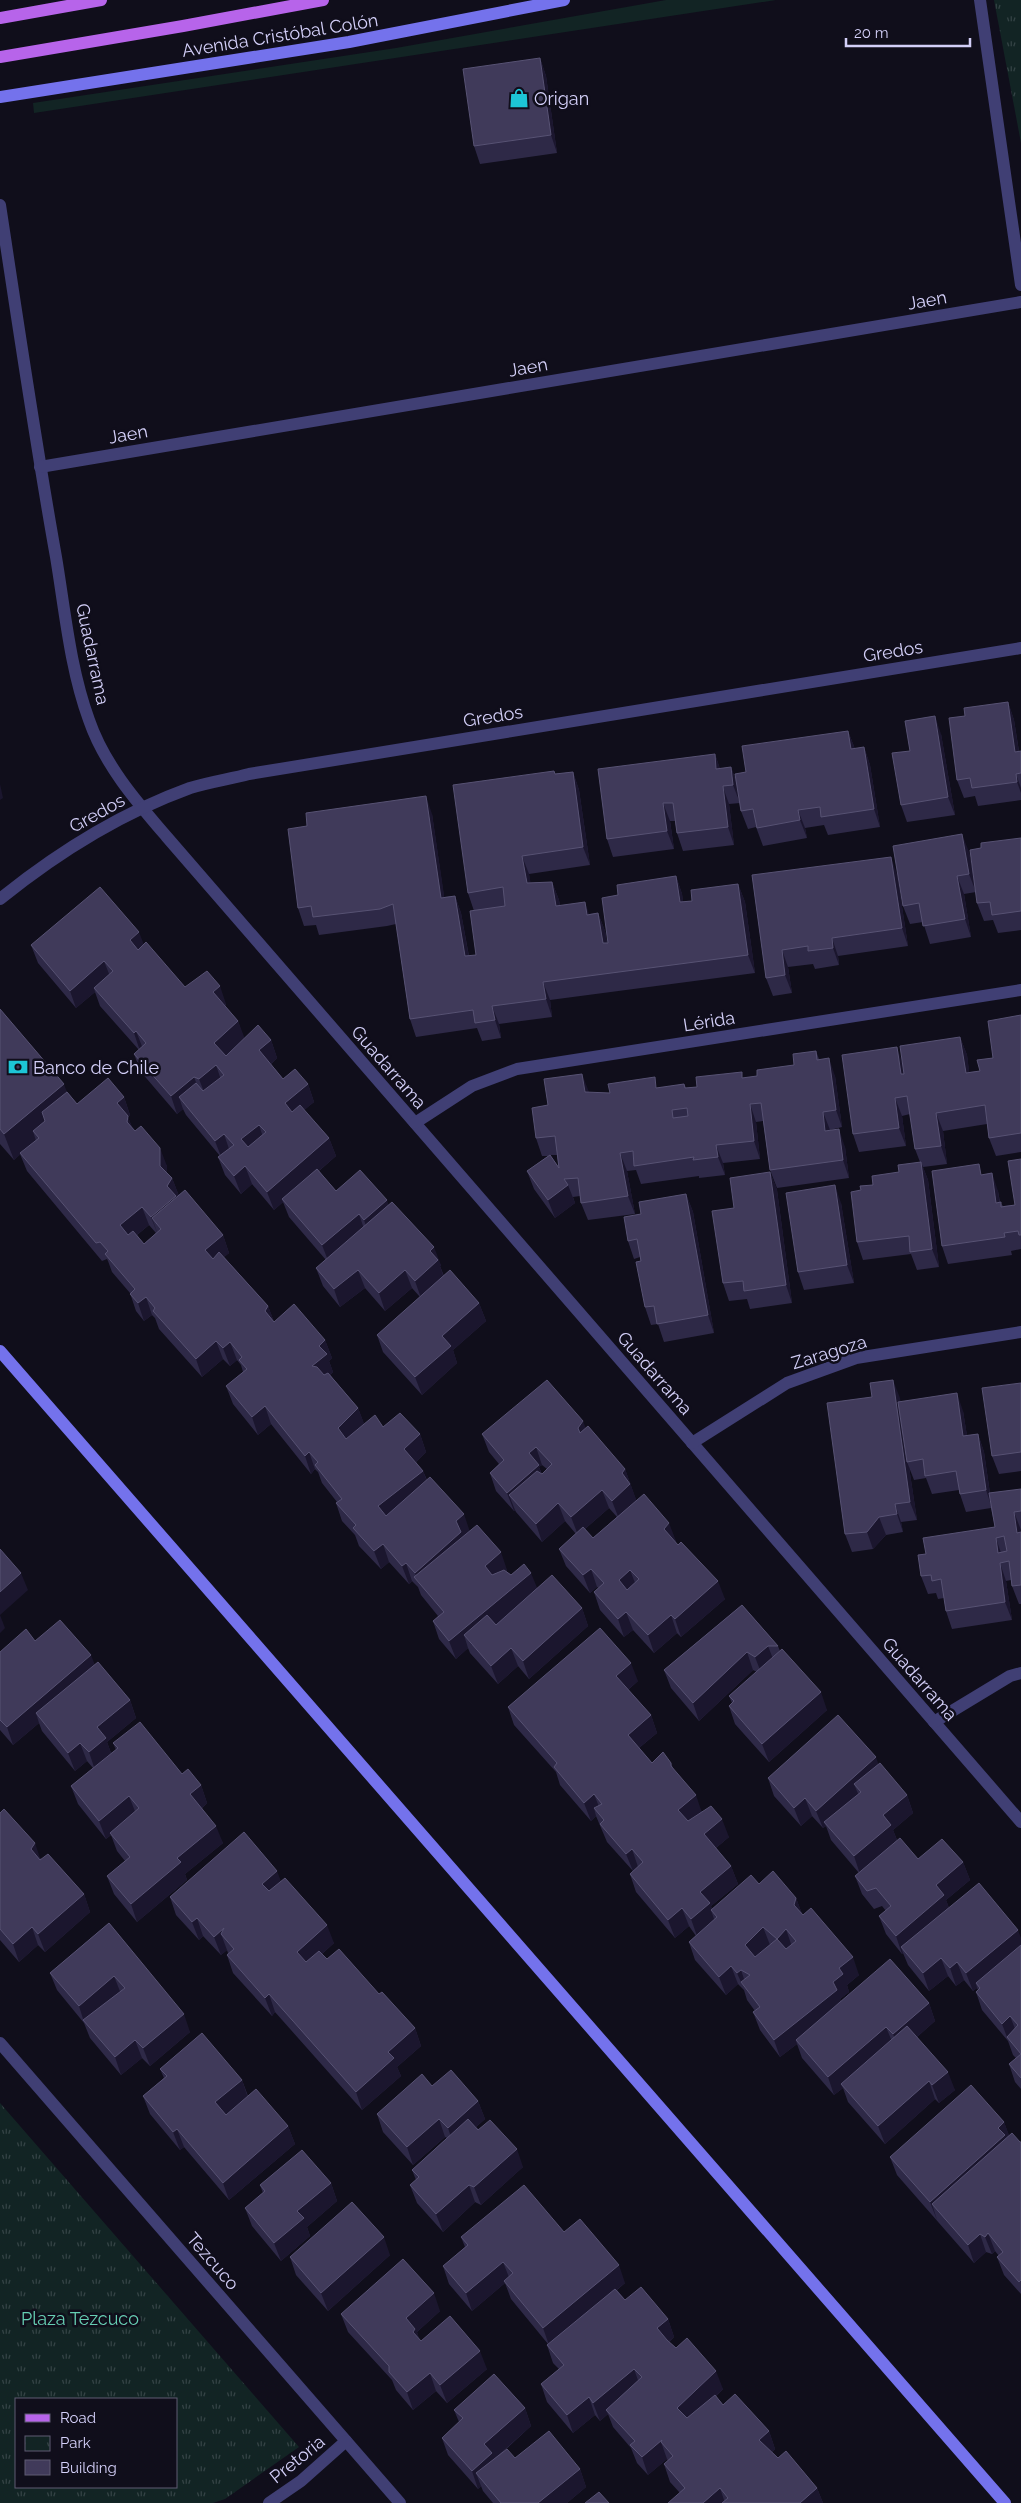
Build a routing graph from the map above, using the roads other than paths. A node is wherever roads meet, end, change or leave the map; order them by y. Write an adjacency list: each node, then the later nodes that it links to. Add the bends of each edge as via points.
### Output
1 (101, 0): 5 (main road)
2 (323, 0): 6 (main road, Avenida Cristóbal Colón)
3 (564, 0): 7 (main road, Avenida Cristóbal Colón, via 349,42)
4 (980, 0): 9 (street)
5 (0, 18)
6 (0, 57)
7 (0, 97)
8 (0, 206): 11 (street, Guadarrama)
9 (1021, 285)
10 (1021, 302): 11 (street, Jaen)
11 (40, 467): 13 (street, Guadarrama, via 78,683 89,721 101,748)
12 (1021, 648): 13 (street, Gredos, via 249,774 192,788)
13 (142, 808): 14 (street, Gredos, via 78,842); 16 (street, Guadarrama)
14 (0, 899)
15 (1021, 990): 16 (street, Lérida, via 517,1069 472,1086)
16 (415, 1123): 19 (street, Guadarrama)
17 (1021, 1332): 19 (street, Zaragoza, via 856,1358 787,1383)
18 (0, 1351): 27 (main road)
19 (692, 1443): 21 (street, Guadarrama)
20 (1021, 1673): 21 (street, via 1010,1676)
21 (934, 1722): 22 (street, Guadarrama)
22 (1021, 1822)
23 (0, 2043): 24 (street, Tezcuco)
24 (346, 2441): 25 (street, Pretoria, via 302,2481); 26 (street, Tezcuco)
25 (269, 2503)
26 (400, 2503)
27 (1004, 2503)

